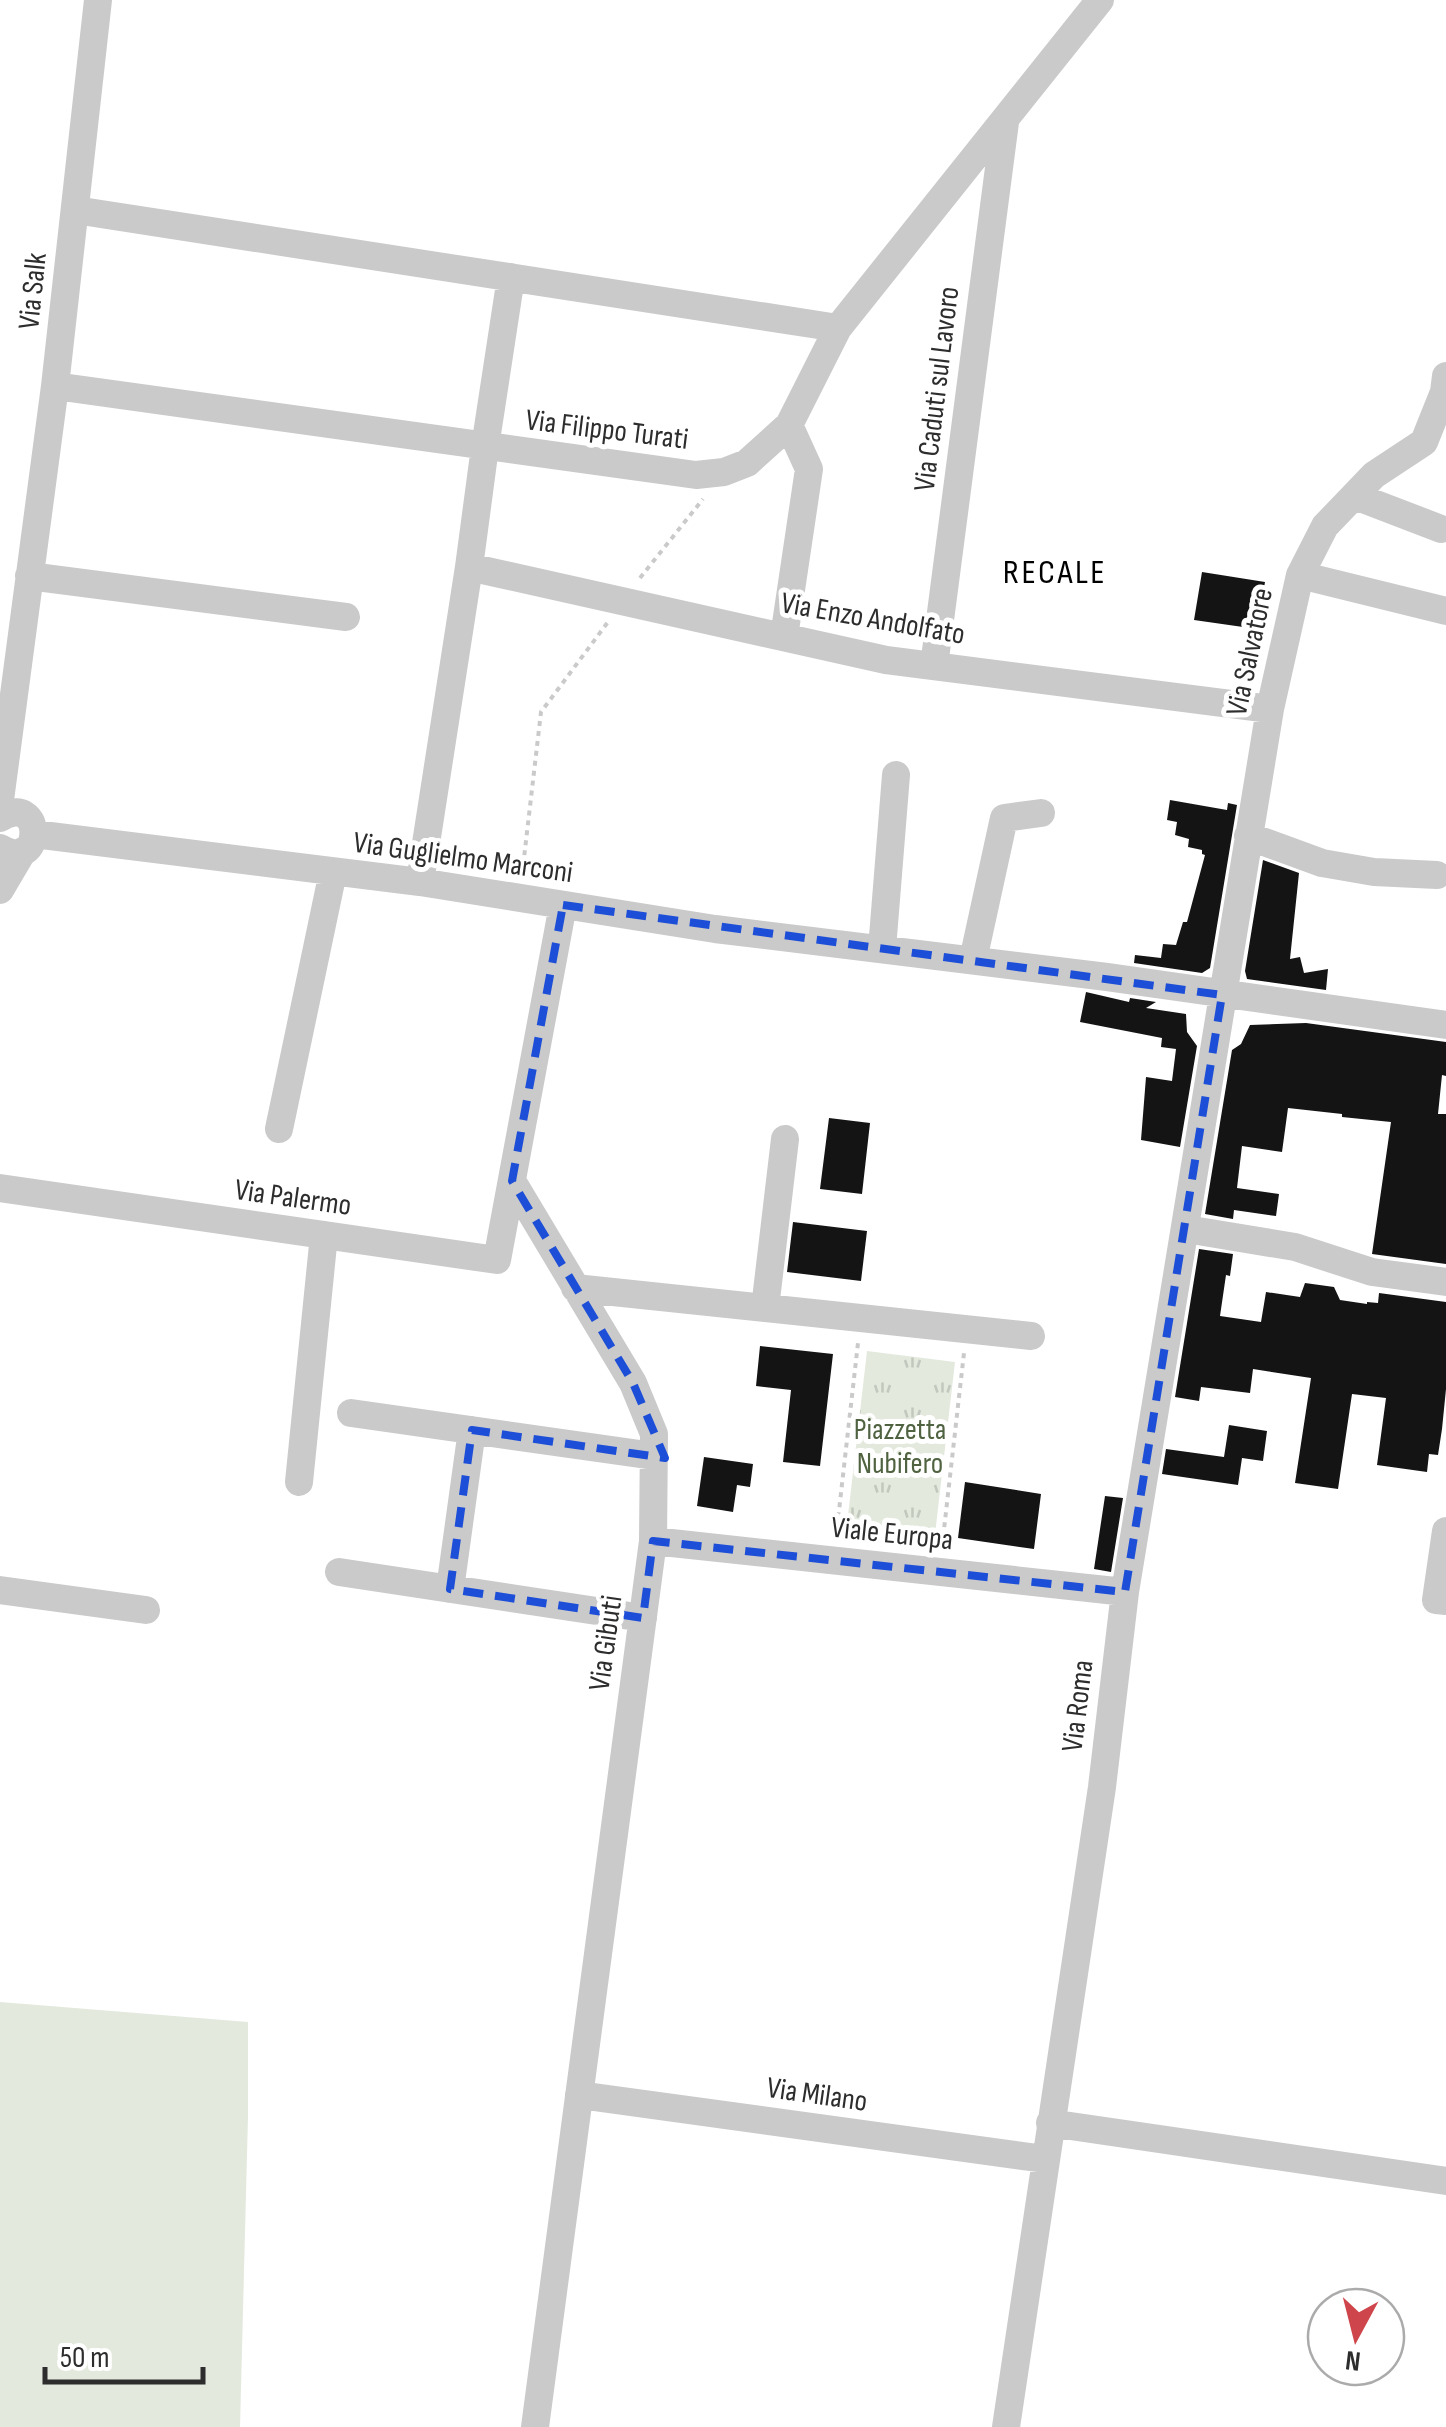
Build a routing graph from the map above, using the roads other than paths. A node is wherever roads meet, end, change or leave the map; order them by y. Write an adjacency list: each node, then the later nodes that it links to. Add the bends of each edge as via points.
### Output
1 (98, 0): 4 (street, Via Salk)
2 (1100, 0): 3 (street, Via Filippo Turati)
3 (1006, 121): 6 (street, Via Filippo Turati); 20 (street, Via Caduti sul Lavoro)
4 (75, 210): 5 (street); 8 (street, Via Salk)
5 (511, 276): 6 (street); 10 (street)
6 (838, 328): 9 (street, Via Filippo Turati)
7 (1446, 376): 11 (street, Via Salvatore, via 1424,442)
8 (56, 386): 10 (street, Via Filippo Turati); 15 (street, Via Salk)
9 (789, 425): 10 (street, Via Filippo Turati, via 747,463 696,475); 18 (street, via 808,469)
10 (485, 447): 13 (street)
11 (1354, 496): 12 (street); 14 (street, Via Salvatore, via 1325,526)
12 (1441, 529)
13 (470, 566): 18 (street, Via Enzo Andolfato); 31 (street)
14 (1300, 575): 16 (street); 21 (street, Via Salvatore)
15 (29, 576): 17 (street); 19 (street, Via Salk)
16 (1446, 612)
17 (346, 617)
18 (784, 638): 20 (street, Via Enzo Andolfato)
19 (9, 658): 22 (street, Via Salk)
20 (934, 666): 21 (street, Via Enzo Andolfato)
21 (1270, 709): 27 (street, Via Salvatore)
22 (6, 768): 24 (street, Via Salk); 28 (street)
23 (896, 775): 34 (street)
24 (0, 800)
25 (1040, 813): 35 (street, via 1004,818)
26 (0, 818): 28 (street, via 19,813)
27 (1248, 836): 30 (street, via 1322,863); 36 (street, Via Salvatore)
28 (22, 839): 29 (street, Via Guglielmo Marconi); 32 (street)
29 (332, 872): 31 (street, Via Guglielmo Marconi); 38 (street)
30 (1437, 875)
31 (420, 882): 33 (street, Via Guglielmo Marconi)
32 (0, 890)
33 (562, 904): 34 (street, Via Guglielmo Marconi); 40 (street)
34 (882, 949): 35 (street, Via Guglielmo Marconi)
35 (974, 960): 36 (street, Via Guglielmo Marconi)
36 (1222, 995): 37 (street, Via Guglielmo Marconi); 42 (street, Via Roma)
37 (1446, 1026)
38 (279, 1129)
39 (786, 1140): 46 (street)
40 (512, 1181): 43 (street, Via Palermo, via 497,1260); 45 (street, Via Gibuti)
41 (0, 1188): 43 (street, Via Palermo)
42 (1186, 1229): 44 (street); 57 (street, Via Roma)
43 (324, 1235): 51 (street)
44 (1446, 1282)
45 (575, 1288): 46 (street); 50 (street, Via Gibuti, via 633,1384 654,1434)
46 (765, 1308): 47 (street)
47 (1031, 1336)
48 (352, 1413): 49 (street)
49 (472, 1430): 50 (street); 55 (street)
50 (654, 1456): 53 (street, Via Gibuti)
51 (299, 1482)
52 (1446, 1531): 58 (street, via 1436,1600)
53 (653, 1542): 57 (street, Viale Europa); 60 (street, Via Gibuti)
54 (338, 1572): 55 (street)
55 (450, 1589): 60 (street)
56 (0, 1590): 59 (street)
57 (1125, 1592): 62 (street, Via Roma)
58 (1446, 1601)
59 (146, 1610)
60 (642, 1618): 61 (street, Via Gibuti)
61 (579, 2095): 63 (street, Via Milano); 65 (street, Via Gibuti)
62 (1050, 2122): 63 (street, Via Roma); 64 (street)
63 (1045, 2160): 66 (street, Via Roma)
64 (1446, 2181)
65 (535, 2427)
66 (1006, 2427)

